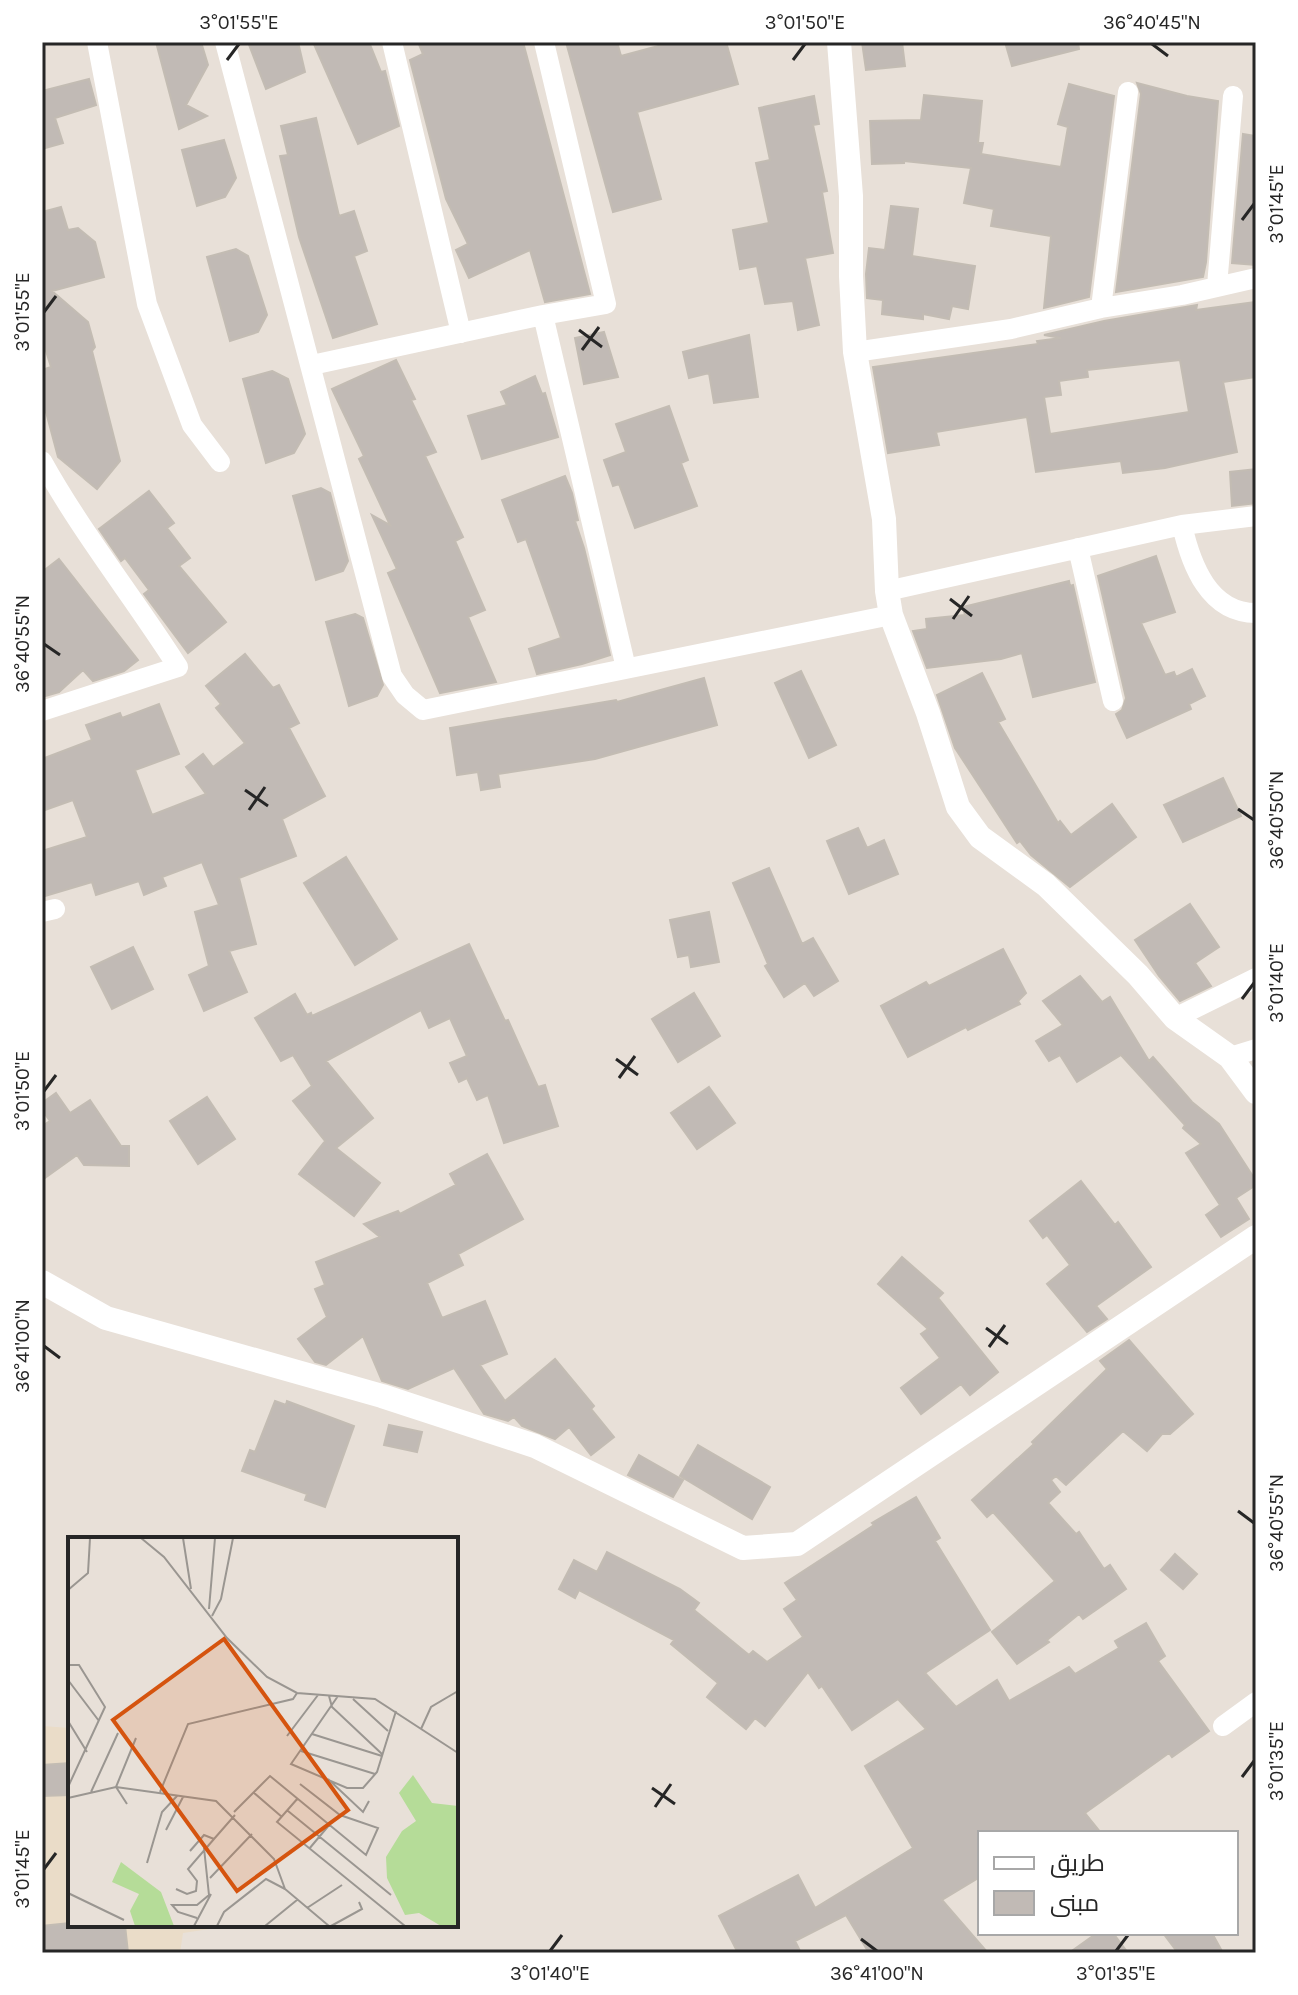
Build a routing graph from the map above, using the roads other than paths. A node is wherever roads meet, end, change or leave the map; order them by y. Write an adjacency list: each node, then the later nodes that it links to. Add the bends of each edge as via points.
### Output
1 (97, 42): 16 (street, via 147,304 192,425)
2 (225, 42): 14 (street)
3 (392, 42): 12 (street)
4 (544, 42): 11 (street, via 606,304)
5 (839, 42): 13 (street, via 851,196)
6 (1128, 92): 10 (street)
7 (1233, 96): 9 (street)
8 (1256, 278): 9 (street)
9 (1217, 286): 10 (street)
10 (1101, 308): 13 (street, via 1011,329)
11 (543, 315): 12 (street); 22 (street)
12 (461, 333): 14 (street)
13 (855, 352): 20 (street, via 884,519)
14 (312, 365): 22 (street, via 392,676 405,695 423,710)
15 (42, 461): 24 (street, via 178,667)
16 (220, 462)
17 (1256, 516): 18 (street)
18 (1182, 525): 19 (street); 21 (street, via 1192,561 1215,598 1229,609)
19 (1078, 548): 20 (street); 23 (street)
20 (889, 603): 22 (street); 26 (street, via 958,807 980,837 1046,885)
21 (1256, 613)
22 (626, 668)
23 (1113, 701)
24 (42, 711)
25 (1256, 978): 26 (street)
26 (1175, 1018): 28 (street)
27 (1256, 1049): 28 (street)
28 (1230, 1057): 29 (street)
29 (1256, 1092)
30 (1256, 1237): 31 (street, via 797,1544 743,1548 535,1446 382,1396 106,1318)
31 (42, 1282)
32 (1256, 1702): 33 (street)
33 (1223, 1726)

